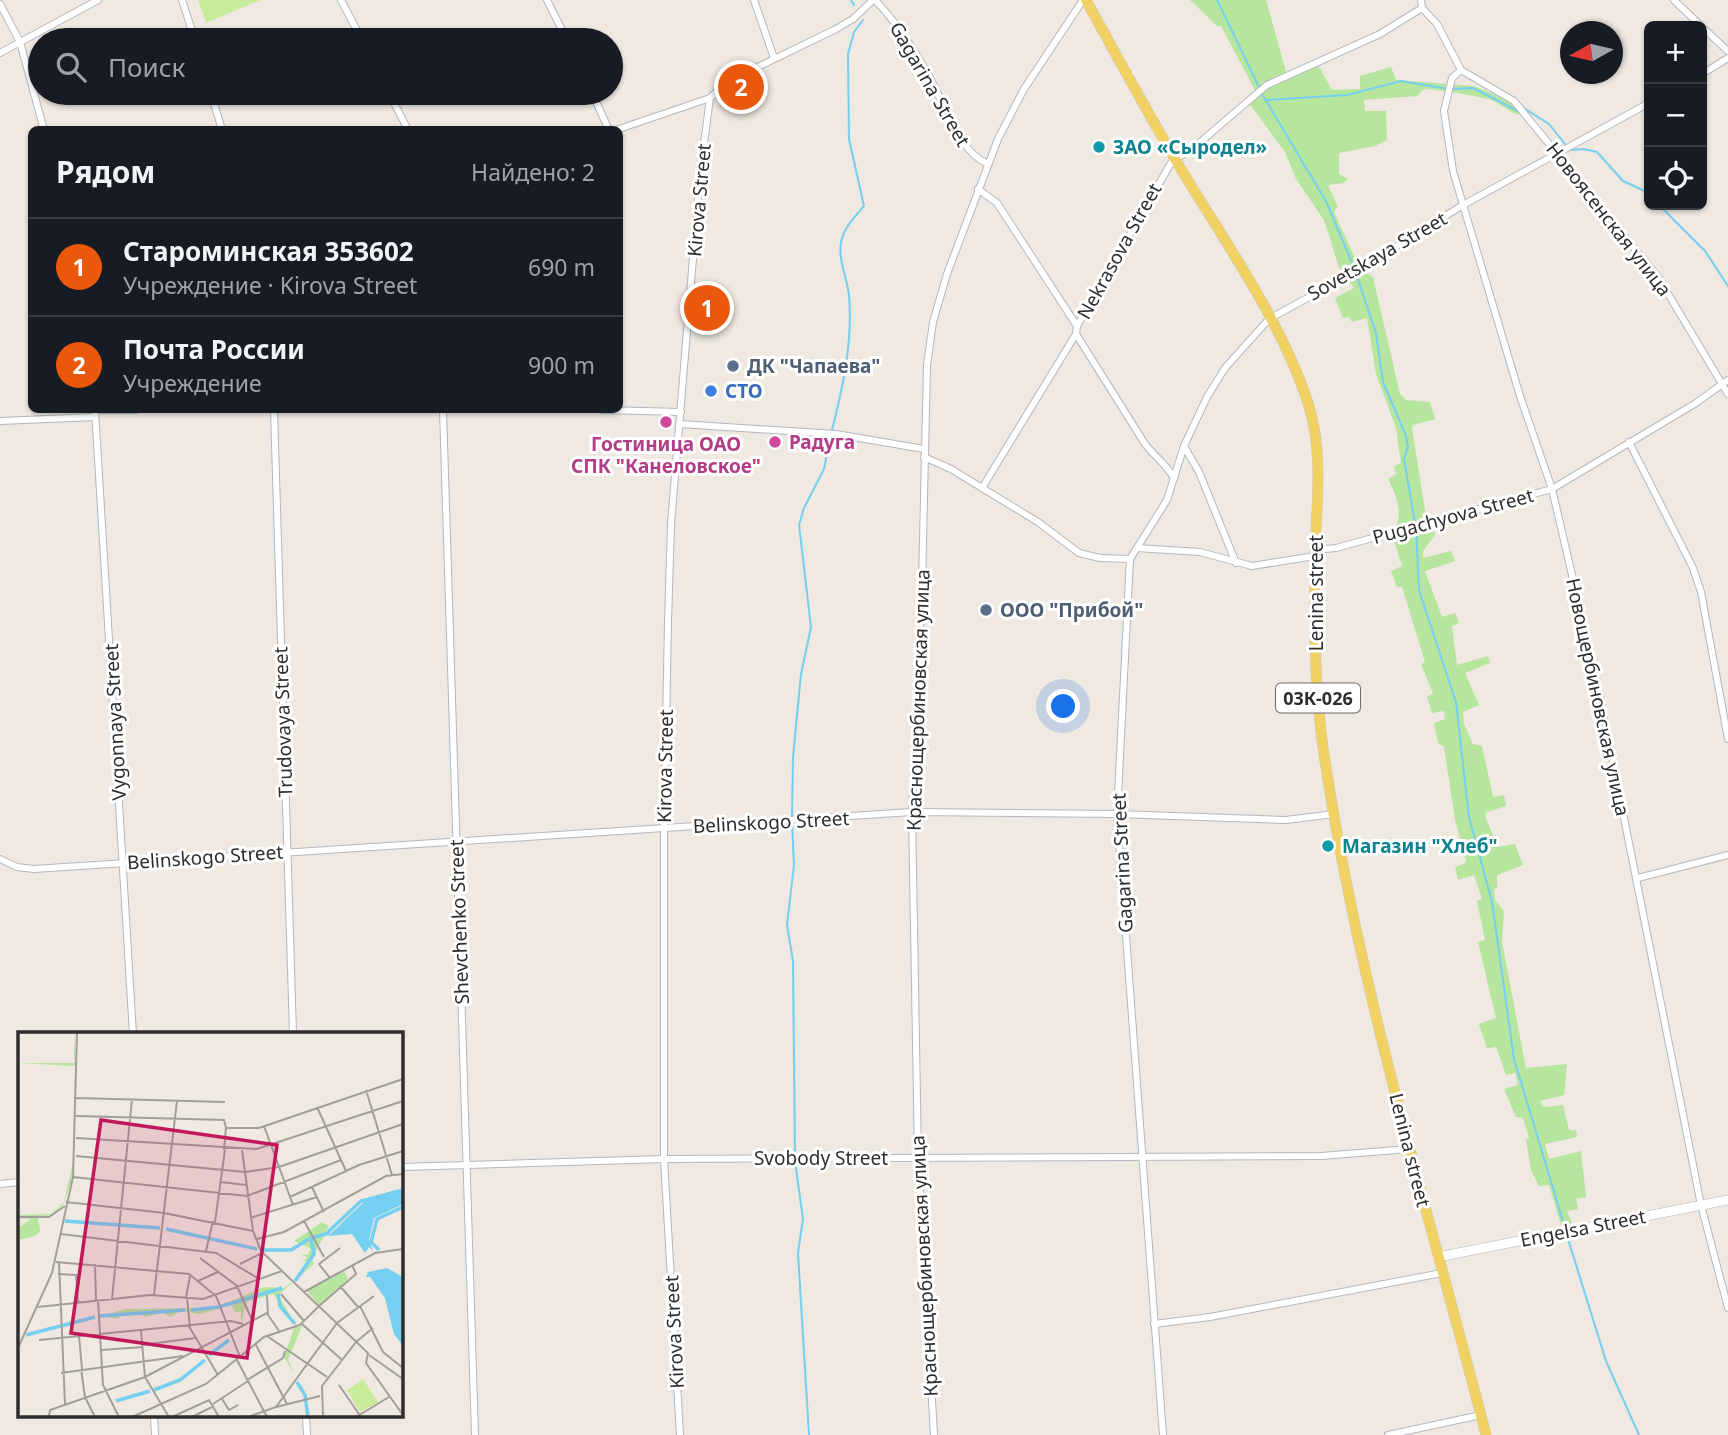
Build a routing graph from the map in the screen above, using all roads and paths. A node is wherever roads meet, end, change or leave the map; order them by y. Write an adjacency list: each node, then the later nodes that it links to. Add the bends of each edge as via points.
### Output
1 (98, 0): 12 (street)
2 (182, 0): 13 (street)
3 (341, 0): 14 (street)
4 (547, 0): 15 (street)
5 (754, 0): 21 (street)
6 (874, 0): 21 (street, via 853,19); 39 (street, Gagarina Street, via 888,13 930,78 968,150)
7 (1085, 0): 38 (main road, Lenina street / 03К-026); 39 (street, Краснощербиновская улица, via 1024,89)
8 (1674, 0): 11 (street)
9 (0, 4): 18 (street)
10 (1422, 4): 23 (street); 38 (street, Nekrasova Street, via 1380,34 1267,85 1208,137)
11 (1697, 21)
12 (47, 28)
13 (191, 28)
14 (356, 28)
15 (561, 28)
16 (1707, 31): 19 (street)
17 (28, 39): 18 (street)
18 (20, 43): 20 (street); 25 (street)
19 (1728, 51)
20 (0, 53)
21 (774, 58): 26 (street, via 727,82)
22 (1728, 58): 24 (street)
23 (1461, 70): 37 (street, Новоясенская улица, via 1514,101); 41 (street, Новощербиновская улица, via 1452,78 1444,111 1446,139)
24 (1707, 71)
25 (28, 72)
26 (710, 98): 36 (street); 49 (street, Kirova Street)
27 (37, 105): 32 (street)
28 (215, 105): 33 (street)
29 (395, 105): 34 (street)
30 (598, 105): 35 (street)
31 (1644, 106): 37 (street, Sovetskaya Street)
32 (43, 126)
33 (221, 126)
34 (406, 126)
35 (607, 126)
36 (623, 128)
37 (1557, 153): 41 (street, Sovetskaya Street); 47 (street, Новоясенская улица, via 1658,277)
38 (1175, 159): 43 (street, Nekrasova Street); 44 (main road, Lenina street / 03К-026)
39 (988, 164): 40 (street, Краснощербиновская улица)
40 (978, 189): 42 (street, via 997,203); 58 (street, Краснощербиновская улица, via 933,322)
41 (1463, 205): 44 (street, Sovetskaya Street); 62 (street, Новощербиновская улица)
42 (1069, 314): 43 (street); 45 (street)
43 (1084, 314): 45 (street, Nekrasova Street)
44 (1269, 319): 57 (street, Sovetskaya Street, via 1225,368); 64 (main road, Lenina street / 03К-026, via 1294,370 1316,433)
45 (1077, 326): 46 (street, Nekrasova Street)
46 (1076, 334): 60 (street, via 1145,444); 61 (street, Nekrasova Street)
47 (1726, 389): 56 (street, Pugachyova Street)
48 (623, 411): 49 (street)
49 (681, 412): 55 (street, Kirova Street)
50 (84, 413): 54 (street)
51 (95, 413): 76 (street, Vygonnaya Street)
52 (274, 413): 73 (street, Trudovaya Street)
53 (443, 413): 72 (street, Shevchenko Street)
54 (0, 421)
55 (680, 424): 58 (street, via 827,433); 71 (street, Kirova Street, via 671,524)
56 (1629, 442): 62 (street, Pugachyova Street); 67 (street, via 1693,568)
57 (1184, 446): 60 (street, Sovetskaya Street); 66 (street)
58 (925, 449): 59 (street, Краснощербиновская улица)
59 (924, 457): 61 (street); 68 (street, Краснощербиновская улица)
60 (1174, 478): 63 (street, Gagarina Street, via 1167,500)
61 (982, 488): 65 (street, via 1084,556)
62 (1552, 489): 64 (street, Pugachyova Street); 77 (street, Новощербиновская улица)
63 (1137, 548): 65 (street, Gagarina Street); 66 (street, Pugachyova Street, via 1200,551)
64 (1315, 553): 66 (street, Pugachyova Street, via 1252,566); 70 (main road, Lenina street / 03К-026, via 1317,691)
65 (1130, 559): 69 (street, Gagarina Street)
66 (1236, 563)
67 (1728, 739)
68 (912, 812): 69 (street, Belinskogo Street); 71 (street, Belinskogo Street); 82 (street, Краснощербиновская улица)
69 (1117, 814): 70 (street, Belinskogo Street, via 1286,820); 81 (street, Gagarina Street)
70 (1334, 814): 80 (main road, Lenina street / 03К-026, via 1349,901)
71 (664, 827): 72 (street, Belinskogo Street); 83 (street, Kirova Street)
72 (457, 840): 73 (street, Belinskogo Street); 84 (street, Shevchenko Street)
73 (287, 851): 76 (street, Belinskogo Street); 79 (street, Trudovaya Street)
74 (1728, 855): 77 (street)
75 (0, 859): 76 (street, Belinskogo Street, via 34,869)
76 (122, 862): 78 (street, Vygonnaya Street)
77 (1637, 878): 89 (street, Новощербиновская улица)
78 (132, 1032)
79 (293, 1032)
80 (1409, 1149): 81 (street, Svobody Street, via 1321,1156); 90 (main road, Lenina street / 03К-026)
81 (1141, 1156): 82 (street, Svobody Street); 93 (street, Gagarina Street)
82 (918, 1157): 83 (street, Svobody Street); 97 (street, Краснощербиновская улица)
83 (664, 1159): 84 (street, Svobody Street); 96 (street, Kirova Street)
84 (466, 1165): 85 (street, Svobody Street); 95 (street, Shevchenko Street)
85 (402, 1167)
86 (18, 1182): 87 (street)
87 (0, 1184)
88 (1728, 1200): 89 (main road, Engelsa Street)
89 (1701, 1205): 90 (main road, Engelsa Street); 92 (street, Новощербиновская улица)
90 (1438, 1257): 91 (main road, Lenina street / 03К-026)
91 (1442, 1273): 93 (street); 94 (main road, Lenina street / 03К-026)
92 (1728, 1308)
93 (1154, 1324): 98 (street, Gagarina Street)
94 (1481, 1415): 99 (street); 100 (main road, Lenina street / 03К-026)
95 (475, 1435)
96 (680, 1435)
97 (934, 1435)
98 (1163, 1435)
99 (1388, 1435)
100 (1486, 1435)

